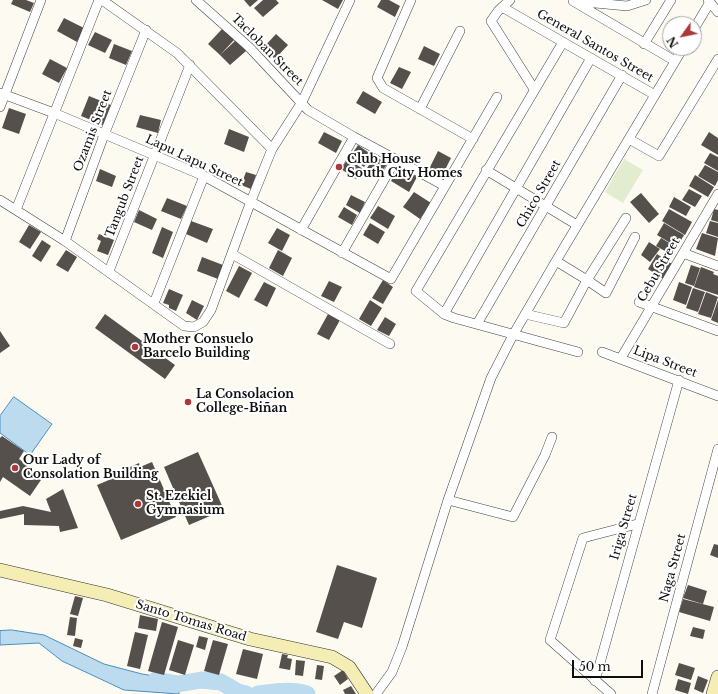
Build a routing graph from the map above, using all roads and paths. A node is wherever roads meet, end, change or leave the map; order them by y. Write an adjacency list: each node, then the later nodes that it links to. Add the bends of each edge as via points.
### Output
1 (41, 0): 25 (street)
2 (100, 0): 14 (street); 31 (street)
3 (196, 0): 28 (street, Tacloban Street, via 240,37)
4 (350, 0): 28 (street)
5 (411, 0): 30 (street, via 377,78 383,88)
6 (510, 0): 11 (street)
7 (646, 0): 9 (street, via 627,6)
8 (670, 0): 17 (street)
9 (572, 1): 17 (street)
10 (709, 1): 12 (street); 13 (street)
11 (502, 7): 16 (street, General Santos Street); 24 (street, via 490,21)
12 (718, 12)
13 (701, 16)
14 (146, 30): 22 (street); 32 (street, Ozamis Street)
15 (460, 30): 30 (street)
16 (563, 42): 19 (street, General Santos Street); 24 (street)
17 (644, 44): 21 (street)
18 (678, 56): 21 (street)
19 (591, 58): 23 (street, General Santos Street); 42 (street)
20 (718, 59): 35 (street, via 659,156)
21 (675, 62): 26 (street)
22 (190, 65): 36 (street); 37 (street, Tangub Street)
23 (622, 75): 26 (street, General Santos Street); 46 (street, Chico Street)
24 (534, 89): 39 (street)
25 (3, 94): 29 (street); 31 (street, Lapu Lapu Street)
26 (655, 95): 35 (street)
27 (498, 97): 34 (street)
28 (302, 102): 33 (street, Tacloban Street, via 308,110); 36 (street)
29 (0, 107)
30 (420, 109): 34 (street)
31 (54, 113): 32 (street, Lapu Lapu Street); 47 (street)
32 (104, 135): 37 (street, Lapu Lapu Street); 52 (street, Ozamis Street)
33 (354, 137): 38 (street, Tacloban Street); 50 (street)
34 (473, 139): 41 (street)
35 (629, 139): 49 (street)
36 (272, 149): 45 (street)
37 (154, 155): 40 (street, Lapu Lapu Street); 58 (street, Tangub Street)
38 (396, 159): 41 (street, Tacloban Street); 53 (street)
39 (486, 170): 42 (street); 63 (street, via 416,291)
40 (204, 176): 45 (street, Lapu Lapu Street); 61 (street)
41 (445, 186): 53 (street, Lapu Lapu Street, via 391,279)
42 (517, 189): 46 (street); 63 (street)
43 (717, 199): 54 (street, Cebu Street)
44 (0, 200): 47 (street)
45 (251, 201): 50 (street, Lapu Lapu Street); 55 (street)
46 (546, 207): 49 (street); 65 (street, Chico Street)
47 (16, 210): 52 (street)
48 (626, 218): 59 (street)
49 (577, 225): 56 (street)
50 (301, 230): 53 (street, Lapu Lapu Street)
51 (636, 238): 59 (street, via 606,293)
52 (65, 241): 58 (street)
53 (342, 253)
54 (683, 253): 57 (street); 62 (street, Cebu Street)
55 (232, 254): 61 (street, via 215,303 203,322 194,327 184,326); 68 (street)
56 (556, 261): 59 (street); 64 (street)
57 (718, 266)
58 (109, 271): 61 (street)
59 (588, 280): 64 (street, via 564,324)
60 (639, 302): 62 (street)
61 (154, 303)
62 (652, 307): 66 (street); 71 (street, Cebu Street)
63 (444, 314): 65 (street)
64 (525, 314): 67 (street)
65 (477, 324): 67 (street)
66 (718, 332)
67 (513, 335): 69 (street); 76 (street, via 491,378)
68 (390, 344)
69 (578, 352)
70 (602, 352): 71 (street, Lipa Street)
71 (621, 358): 72 (street, Lipa Street)
72 (679, 380): 73 (street, Lipa Street); 77 (street, Iriga Street)
73 (718, 396)
74 (552, 437): 76 (street, via 513,517)
75 (718, 449): 84 (street, Naga Street)
76 (448, 500): 82 (street, via 397,660 392,672)
77 (637, 524): 80 (street, Iriga Street); 80 (street, via 582,538 550,640)
78 (0, 570): 81 (street, Santo Tomas Road, via 107,595 250,639 332,657 349,667)
79 (718, 677): 85 (street)
80 (595, 681): 83 (street)
81 (367, 694)
82 (376, 694)
83 (612, 694)
84 (652, 694)
85 (713, 694)

